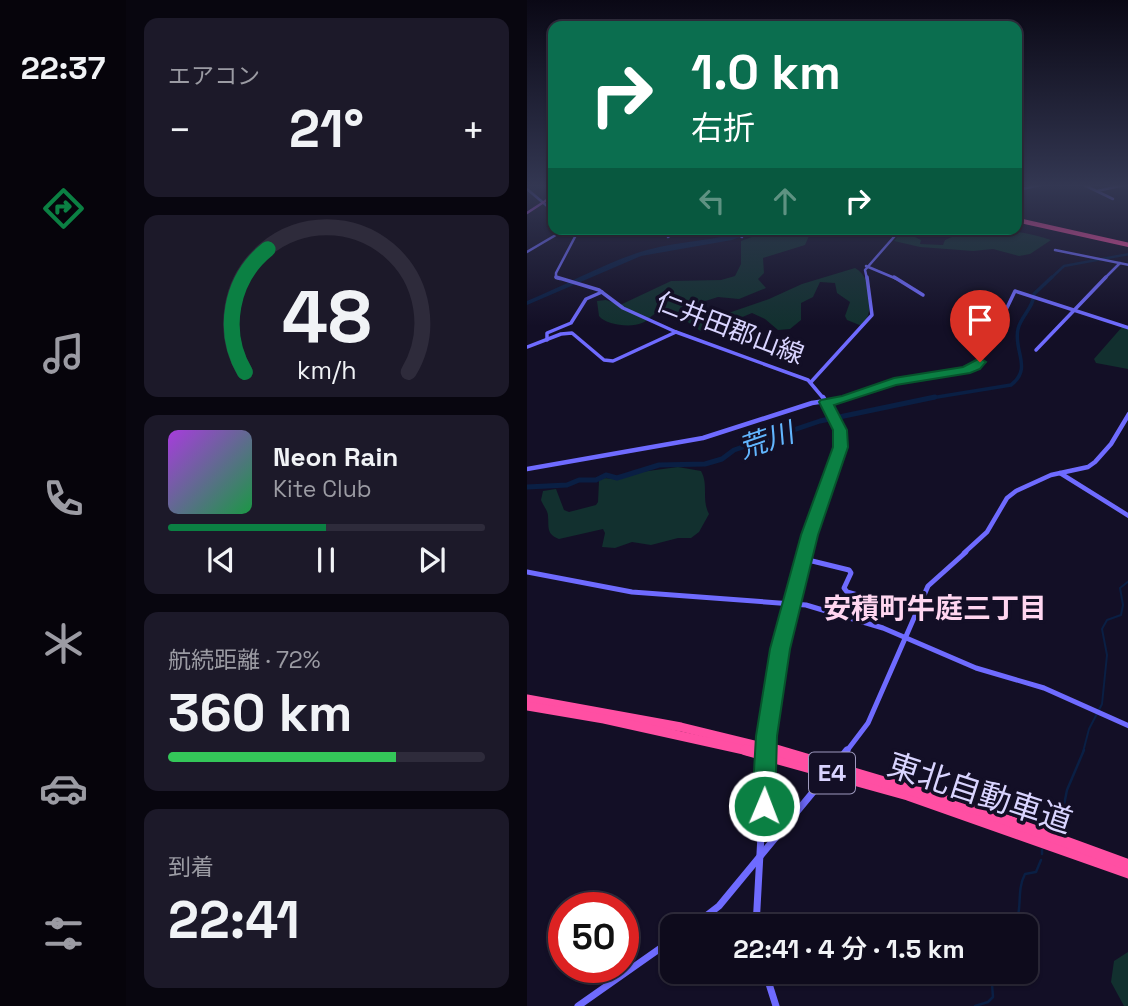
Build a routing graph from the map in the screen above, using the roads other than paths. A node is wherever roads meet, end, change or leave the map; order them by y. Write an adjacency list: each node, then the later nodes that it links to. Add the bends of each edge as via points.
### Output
1 (1076, 232): 9 (highway)
2 (556, 235): 11 (street)
3 (576, 235): 15 (street, 仁井田郡山線, via 555,275 564,282)
4 (671, 235): 7 (street)
5 (739, 235): 8 (street)
6 (895, 235): 14 (street)
7 (668, 237)
8 (742, 237)
9 (1128, 244)
10 (1055, 250): 12 (street)
11 (527, 252)
12 (1120, 263): 13 (street); 17 (street)
13 (1128, 265)
14 (866, 266): 16 (street); 23 (street, via 872,315)
15 (603, 292): 19 (street, 仁井田郡山線, via 623,308); 20 (street, via 586,299 574,320 547,333)
16 (923, 296)
17 (1075, 310): 18 (street); 22 (street); 24 (street, via 1015,291 1004,314 987,333 976,367 894,382)
18 (1128, 328)
19 (676, 332): 20 (street, via 611,361 572,333); 23 (street, 仁井田郡山線)
20 (547, 340): 21 (street)
21 (527, 347)
22 (1036, 350)
23 (811, 382): 24 (street, 仁井田郡山線)
24 (826, 402): 26 (street, via 703,438); 29 (street, 仁井田郡山線, via 840,430 840,447)
25 (1128, 414): 27 (street, via 1095,462)
26 (527, 469)
27 (1060, 472): 28 (street); 32 (street, via 1007,498 987,532 928,586)
28 (1128, 516)
29 (804, 559): 31 (street, 仁井田郡山線); 32 (street, via 849,570 847,592)
30 (527, 572): 31 (street, via 633,592)
31 (792, 603): 33 (street); 37 (street, 仁井田郡山線, bridge, via 766,740)
32 (917, 612): 33 (street)
33 (906, 637): 36 (street, via 976,668 1072,699); 37 (street, bridge, via 868,723)
34 (527, 699): 38 (highway, 東北自動車道 / E4, via 687,729 830,765 968,806)
35 (527, 706): 39 (highway, 東北自動車道 / E4, via 686,736 802,765 955,810)
36 (1128, 726)
37 (762, 855): 40 (street); 41 (street, 仁井田郡山線)
38 (1128, 864)
39 (1128, 873)
40 (709, 914)
41 (757, 914)
42 (660, 948): 44 (street)
43 (769, 984): 45 (street)
44 (578, 1006)
45 (776, 1006)

